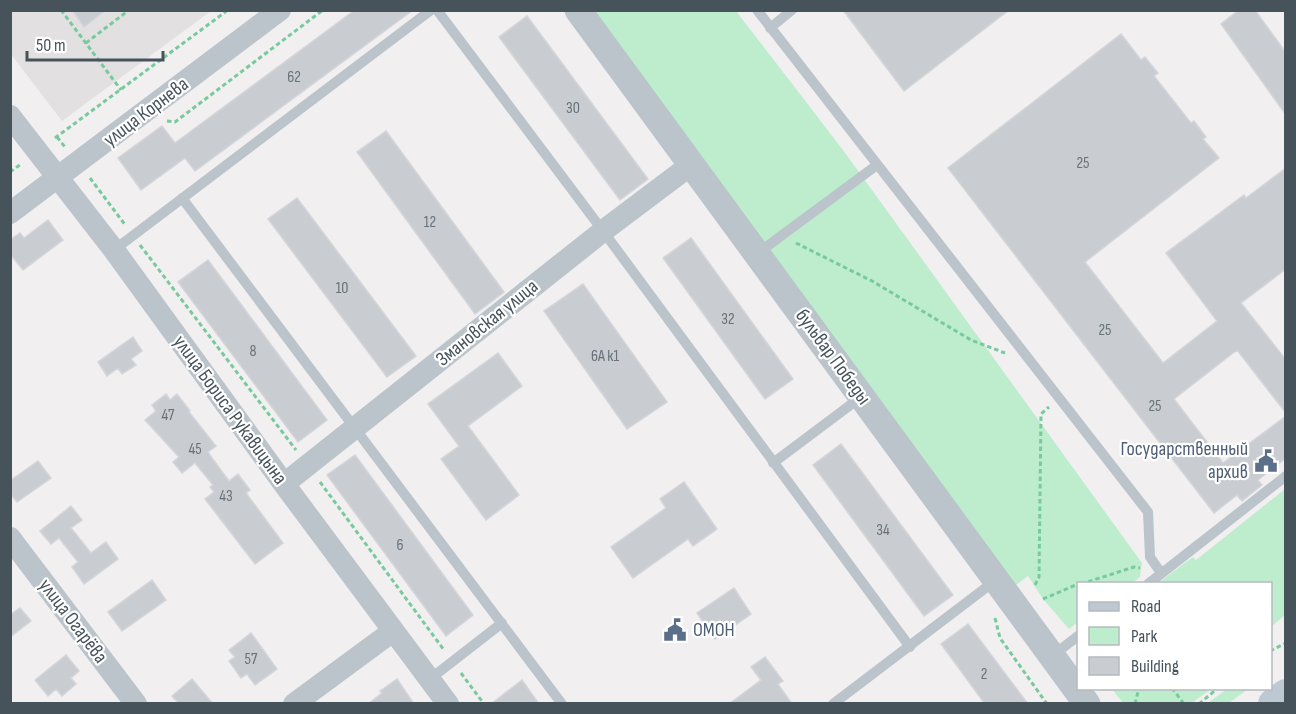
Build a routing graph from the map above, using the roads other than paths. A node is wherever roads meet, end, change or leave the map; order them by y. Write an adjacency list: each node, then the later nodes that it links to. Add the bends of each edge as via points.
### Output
1 (280, 10): 11 (street, улица Корнева)
2 (431, 10): 12 (lane)
3 (437, 10): 14 (lane)
4 (579, 10): 9 (street, бульвар Победы)
5 (757, 10): 7 (lane)
6 (792, 10): 7 (lane)
7 (770, 28): 10 (lane)
8 (10, 116): 11 (street, улица Бориса Рукавицына)
9 (692, 164): 14 (street, Змановская улица); 16 (street, бульвар Победы)
10 (877, 165): 16 (lane); 23 (lane, via 1148,512 1150,557)
11 (59, 177): 13 (street, улица Корнева); 15 (street, улица Бориса Рукавицына)
12 (182, 198): 15 (lane); 18 (lane)
13 (10, 213)
14 (603, 231): 18 (street, Змановская улица); 19 (lane)
15 (114, 250): 21 (street, улица Бориса Рукавицына)
16 (758, 253): 17 (street, бульвар Победы)
17 (862, 396): 19 (lane); 24 (street, бульвар Победы)
18 (355, 429): 21 (street, Змановская улица); 26 (lane)
19 (773, 463): 29 (lane)
20 (1286, 476): 23 (lane)
21 (284, 484): 27 (street, улица Бориса Рукавицына)
22 (10, 538): 35 (street, улица Огарёва)
23 (1161, 573): 25 (lane)
24 (996, 580): 29 (lane); 30 (street, бульвар Победы)
25 (1150, 582)
26 (502, 623): 31 (lane); 38 (lane)
27 (393, 631): 31 (street, улица Бориса Рукавицына); 36 (street)
28 (1077, 637): 30 (lane)
29 (909, 647): 39 (lane)
30 (1052, 656): 32 (street, бульвар Победы)
31 (430, 679): 37 (street, улица Бориса Рукавицына)
32 (1077, 689)
33 (1078, 690): 40 (street, бульвар Победы)
34 (1286, 695): 41 (main road)
35 (136, 704)
36 (294, 704)
37 (448, 704)
38 (562, 704)
39 (833, 704)
40 (1088, 704)
41 (1274, 704)

